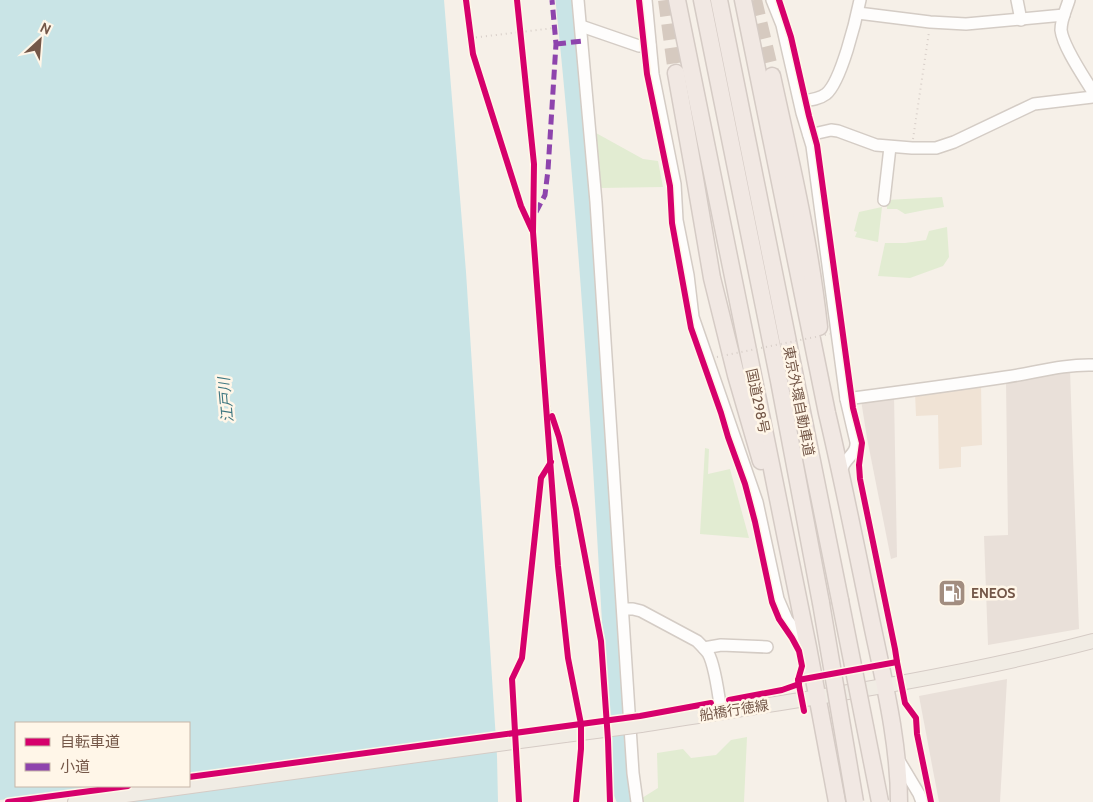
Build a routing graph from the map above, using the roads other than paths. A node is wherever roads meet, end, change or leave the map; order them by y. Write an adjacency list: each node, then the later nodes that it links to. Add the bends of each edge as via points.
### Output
1 (578, 0): 14 (street)
2 (646, 0): 15 (street)
3 (677, 0): 28 (highway, 国道298号)
4 (702, 0): 43 (highway, 東京外環自動車道, bridge, via 779,381)
5 (718, 0): 44 (highway, 東京外環自動車道, bridge)
6 (743, 0): 26 (highway)
7 (772, 0): 20 (street, via 782,25)
8 (860, 0): 11 (street)
9 (1017, 0): 13 (street)
10 (1069, 0): 12 (street)
11 (858, 13): 13 (street, via 966,24); 20 (street, via 840,72 831,89 816,99)
12 (1064, 15): 13 (street); 18 (street, via 1061,32)
13 (1021, 20)
14 (580, 26): 15 (street, via 639,46); 29 (street)
15 (650, 45): 32 (street, via 652,74 675,184 677,220 695,323 757,502 778,600 787,620)
16 (676, 73): 28 (highway, via 712,278 748,420)
17 (772, 76): 26 (highway, via 811,266)
18 (1093, 92)
19 (1093, 97): 22 (street, via 1034,104 936,148)
20 (800, 101): 21 (street)
21 (809, 135): 22 (street, via 838,131); 25 (street)
22 (890, 147): 23 (street)
23 (884, 200)
24 (1093, 365): 25 (street)
25 (846, 399): 27 (street, via 856,447)
26 (827, 413): 27 (highway)
27 (840, 472): 34 (highway)
28 (784, 530): 32 (highway, 国道298号)
29 (623, 609): 33 (street, via 641,611); 41 (street)
30 (1093, 641): 34 (main road, 船橋行徳線, via 1008,662)
31 (767, 647): 33 (street, via 721,645)
32 (808, 647): 35 (highway, 国道298号)
33 (704, 648): 36 (street, via 712,664)
34 (885, 685): 35 (main road, 船橋行徳線); 37 (highway)
35 (817, 697): 36 (main road, 船橋行徳線); 42 (highway, 国道298号)
36 (721, 712): 38 (main road, 船橋行徳線, bridge, via 641,725 606,723)
37 (896, 756): 45 (highway); 46 (street)
38 (190, 785)
39 (177, 787): 40 (main road, 船橋行徳線, bridge)
40 (75, 802)
41 (637, 802)
42 (837, 802)
43 (854, 802)
44 (880, 802)
45 (899, 802)
46 (922, 802)

